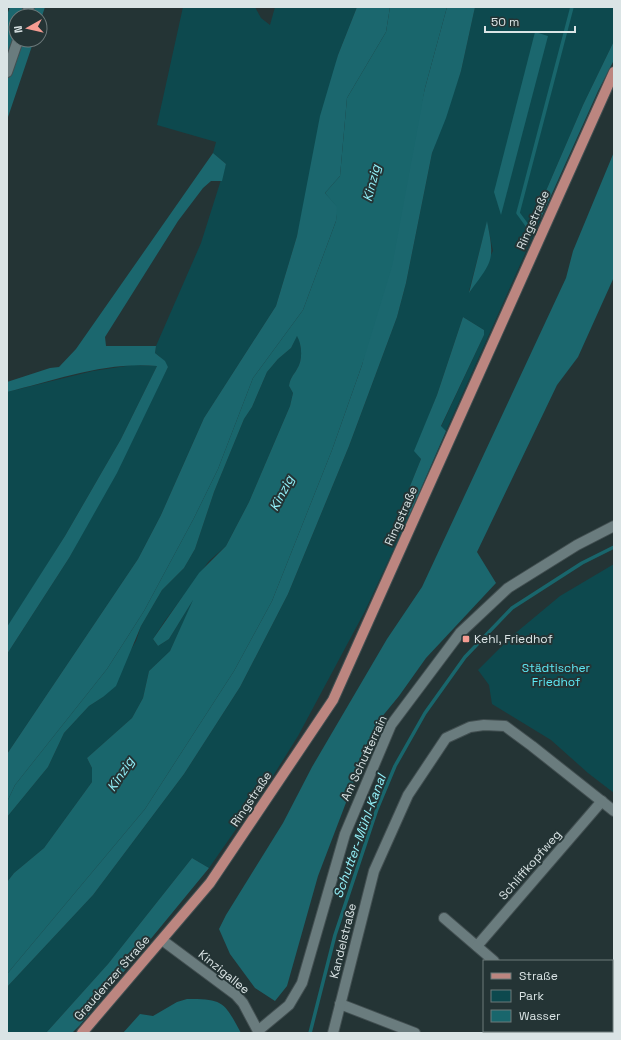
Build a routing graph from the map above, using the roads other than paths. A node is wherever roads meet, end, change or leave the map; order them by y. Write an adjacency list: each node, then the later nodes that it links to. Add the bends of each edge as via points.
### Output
1 (15, 48): 2 (street)
2 (7, 72)
3 (614, 72): 8 (main road, Ringstraße, via 333,700 210,883)
4 (614, 526): 12 (street, Am Schutterrain, via 577,545 508,588 460,633 391,725 345,834 302,983 289,1005)
5 (602, 801): 6 (street, Kandelstraße); 9 (street, Schliffkopfweg); 11 (street, Kandelstraße, via 504,726 470,727 446,738 408,795 381,853 374,871)
6 (614, 811)
7 (444, 918): 9 (street)
8 (162, 940): 12 (street, Kinzigallee, via 236,995); 13 (main road, Graudenzer Straße)
9 (477, 946): 10 (street)
10 (493, 960)
11 (340, 1004): 14 (street, Kandelstraße); 15 (street)
12 (259, 1032)
13 (82, 1033)
14 (333, 1033)
15 (415, 1033)

